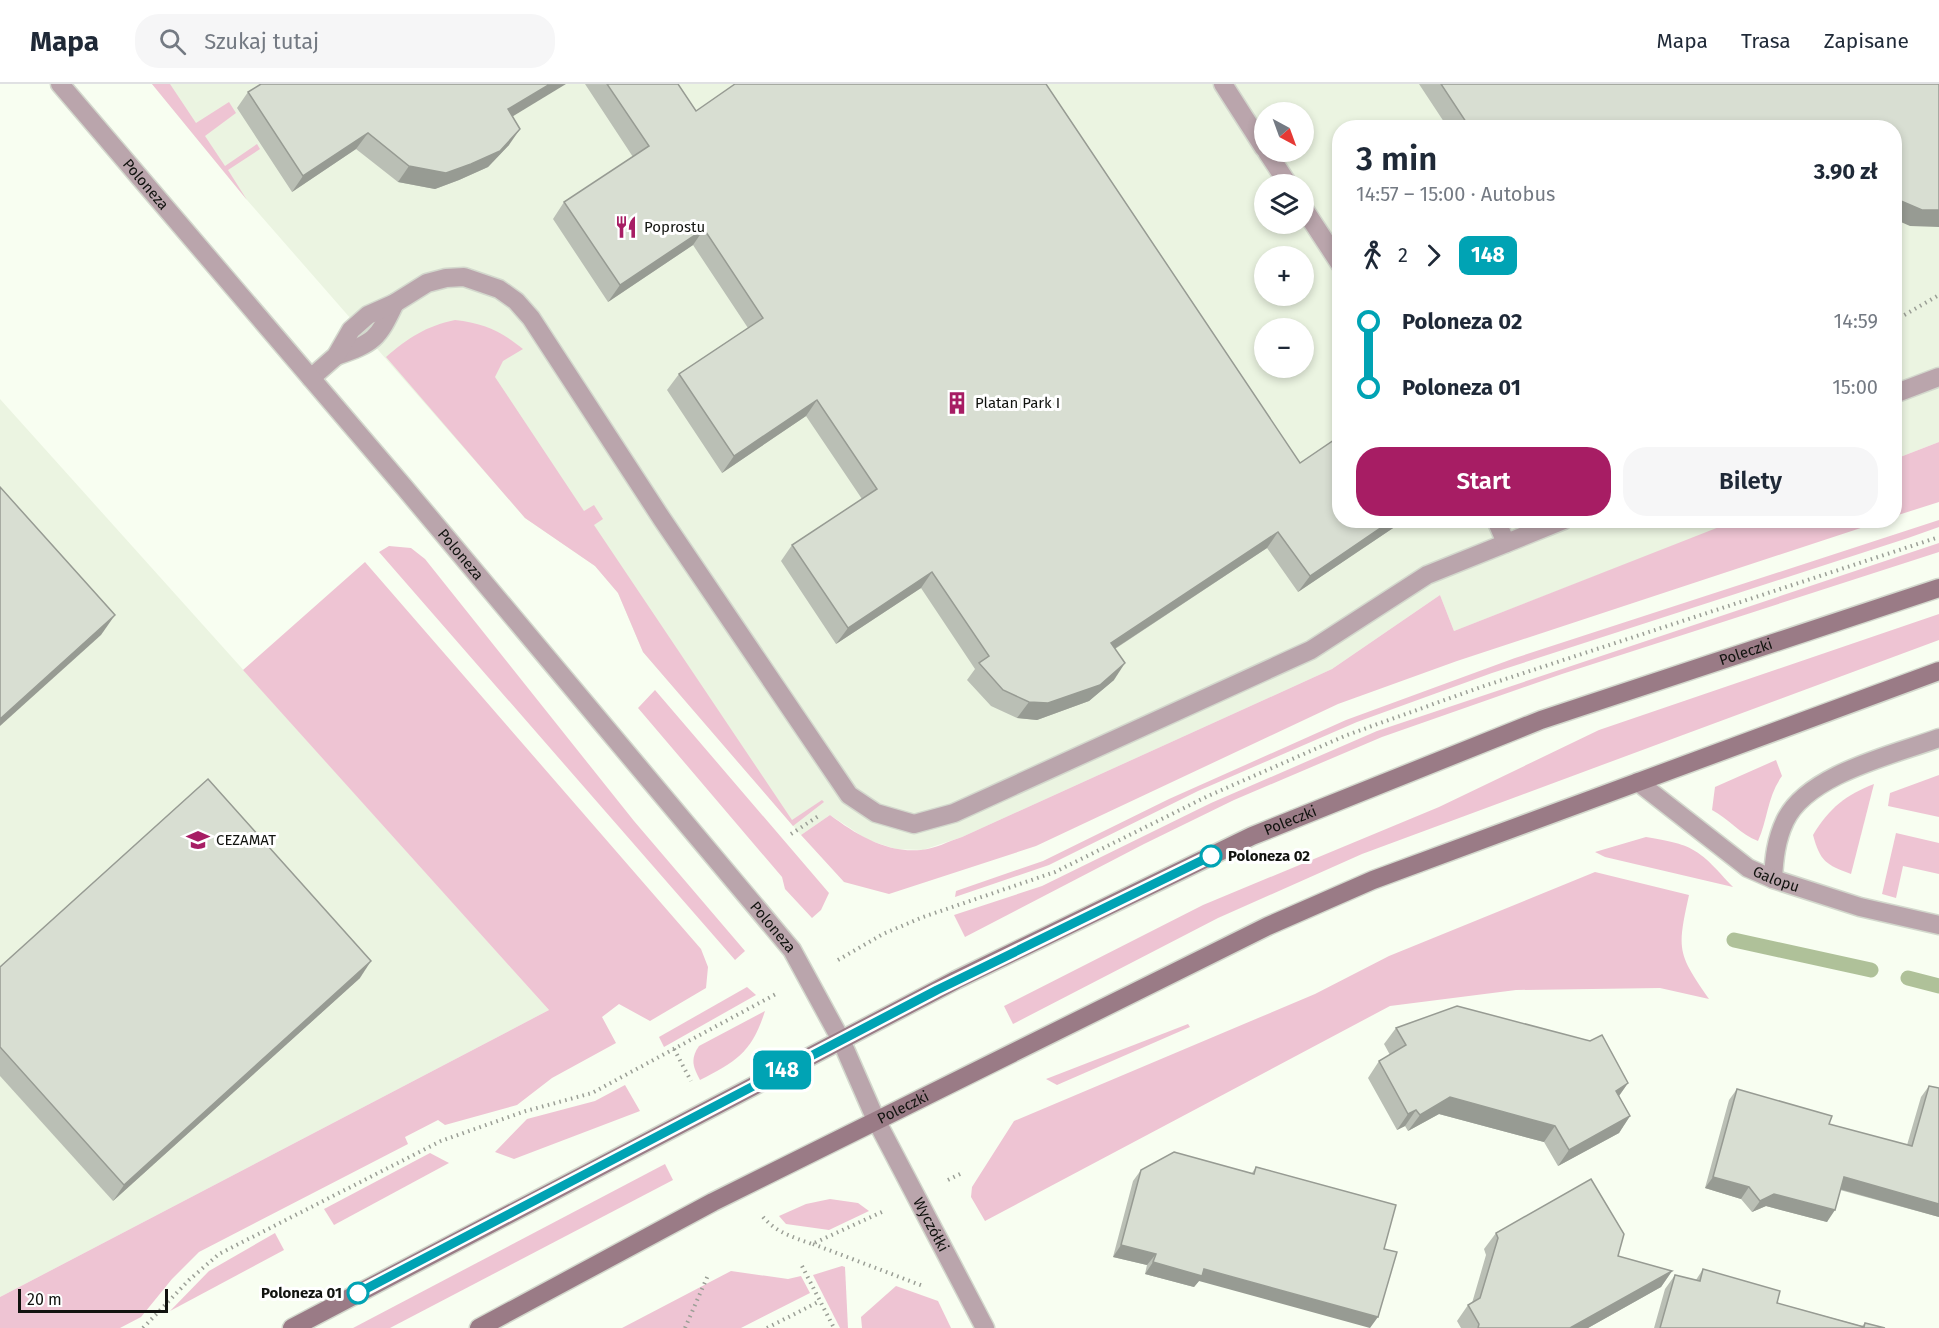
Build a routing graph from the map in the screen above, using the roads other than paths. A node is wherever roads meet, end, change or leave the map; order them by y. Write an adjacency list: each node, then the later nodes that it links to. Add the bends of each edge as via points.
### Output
1 (60, 84): 7 (street, Poloneza)
2 (1223, 84): 3 (street)
3 (1254, 132)
4 (1314, 224): 5 (street)
5 (1332, 252)
6 (1939, 377): 8 (street)
7 (311, 378): 11 (street, via 336,356 365,346 381,332 395,303 427,283 464,277 499,289 516,301 849,795 876,813 914,825 954,813 1311,650 1427,575); 18 (street, Poloneza, via 792,950)
8 (1902, 391)
9 (1499, 528): 11 (street)
10 (1544, 528): 11 (street)
11 (1506, 543)
12 (1939, 588): 18 (main road, Poleczki, via 1541,720 1252,836)
13 (1939, 671): 15 (main road, Poleczki)
14 (1939, 738): 16 (street, via 1829,779 1800,800 1785,820 1775,850)
15 (1638, 782): 16 (street, Galopu, via 1748,868); 19 (main road, Poleczki, via 1372,880 1268,926)
16 (1773, 879): 17 (street, Galopu, via 1860,907)
17 (1939, 925)
18 (841, 1040): 19 (street, Poloneza); 20 (main road, Poleczki)
19 (876, 1120): 21 (main road, Poleczki, via 713,1202); 22 (street, Wyczółki)
20 (292, 1328)
21 (479, 1328)
22 (985, 1328)

